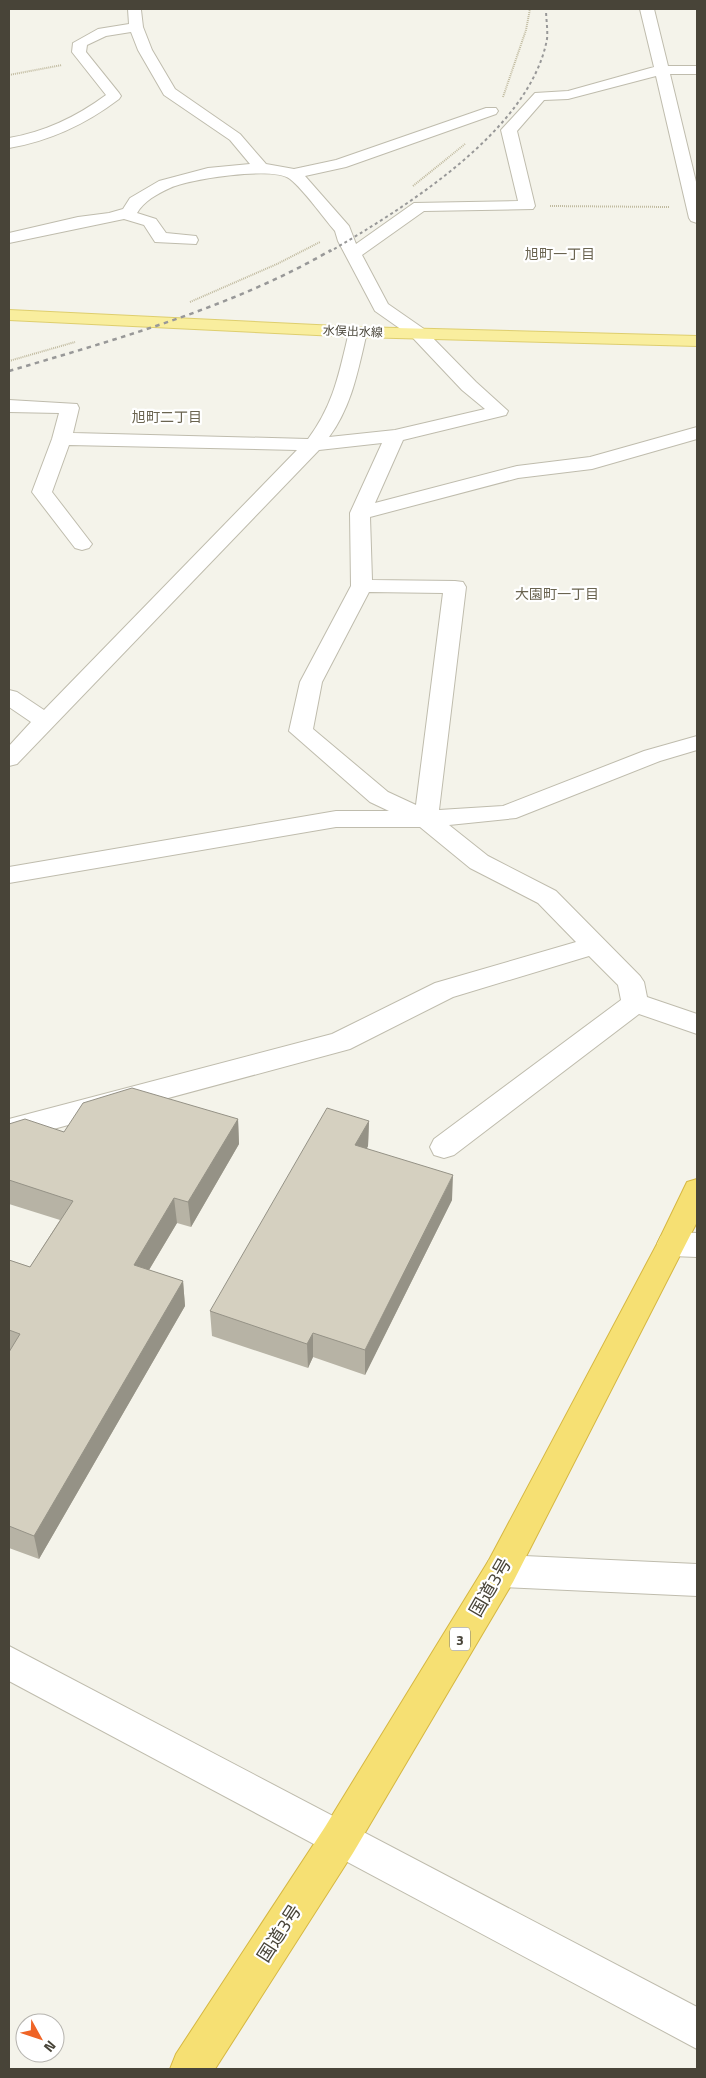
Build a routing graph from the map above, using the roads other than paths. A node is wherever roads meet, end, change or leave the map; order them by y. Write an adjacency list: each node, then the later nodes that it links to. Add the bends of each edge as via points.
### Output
1 (134, 9): 3 (street)
2 (647, 9): 4 (street)
3 (136, 28): 9 (street, via 103,32 80,43 79,52 114,96 93,112 59,129); 10 (street, via 169,92 235,138)
4 (660, 70): 5 (street); 7 (street); 16 (street, via 568,95 540,96 509,130 527,206 420,206)
5 (697, 70)
6 (491, 111): 11 (street, via 340,164)
7 (680, 142): 8 (street); 12 (street)
8 (697, 142)
9 (9, 143)
10 (261, 168): 11 (street); 13 (street, via 208,173 165,184 136,201)
11 (294, 174): 16 (street, via 343,230)
12 (696, 212)
13 (124, 214): 14 (street); 15 (street, via 150,222 161,238)
14 (9, 238)
15 (190, 240)
16 (353, 254): 19 (street, via 381,307)
17 (9, 315): 18 (main road, 水俣出水線)
18 (358, 332): 19 (main road, 水俣出水線); 25 (street, via 342,397 332,420)
19 (418, 334): 20 (main road, 水俣出水線); 23 (street, via 469,386 500,411)
20 (697, 341)
21 (9, 406): 24 (street, via 70,408)
22 (697, 433): 26 (street, via 592,463 517,472)
23 (395, 436): 25 (street); 26 (street)
24 (62, 438): 25 (street); 27 (street, via 42,492)
25 (313, 445): 30 (street)
26 (360, 513): 28 (street)
27 (82, 544)
28 (362, 586): 33 (street, via 311,682 301,731 379,797); 33 (street, via 455,587)
29 (9, 697): 30 (street)
30 (45, 721): 32 (street)
31 (697, 743): 33 (street, via 652,756 507,813)
32 (9, 759)
33 (426, 819): 34 (street, via 336,819); 35 (street, via 479,862 547,897)
34 (9, 875)
35 (595, 945): 36 (street, via 631,982); 38 (street, via 444,990 340,1042)
36 (635, 1003): 37 (street); 39 (street)
37 (697, 1024)
38 (9, 1130)
39 (444, 1147)
40 (697, 1190): 41 (highway, 国道3号 / 3)
41 (691, 1245): 42 (highway, 国道3号 / 3)
42 (501, 1571): 43 (street); 45 (highway, 国道3号 / 3)
43 (697, 1580)
44 (9, 1664): 45 (street)
45 (339, 1840): 46 (street); 47 (highway, 国道3号 / 3)
46 (697, 2028)
47 (191, 2069)

